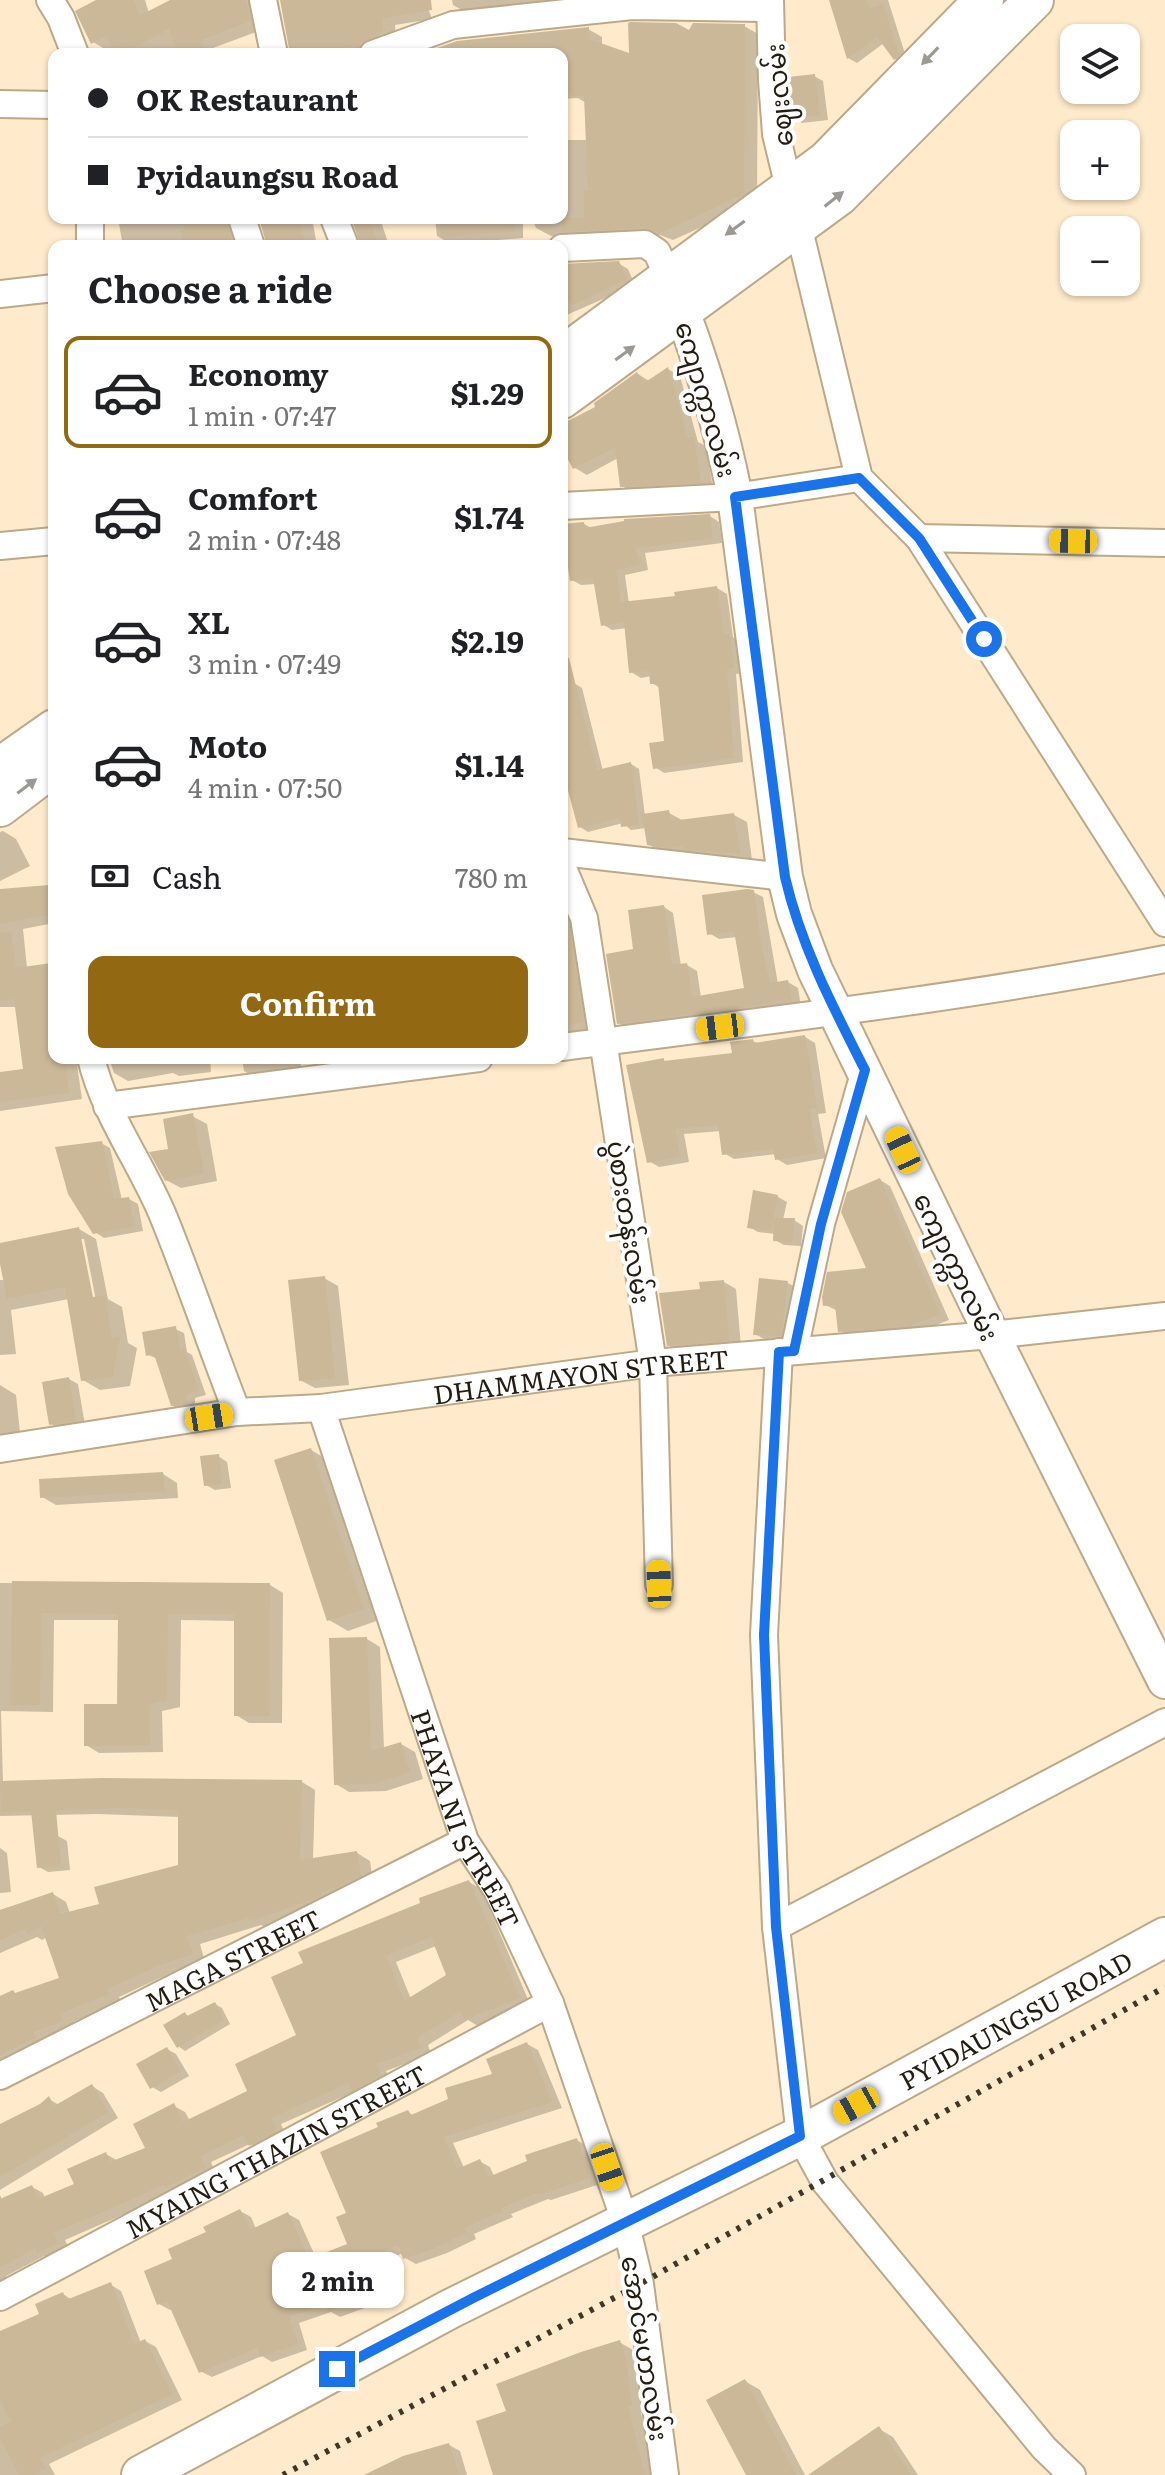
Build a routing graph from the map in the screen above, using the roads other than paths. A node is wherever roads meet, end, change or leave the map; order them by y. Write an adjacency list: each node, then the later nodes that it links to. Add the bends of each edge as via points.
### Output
1 (50, 0): 6 (street)
2 (263, 0): 7 (street)
3 (984, 0): 11 (highway, one-way to 11, via 859,130)
4 (1034, 0): 12 (highway, one-way to 4, via 839,196)
5 (770, 4): 8 (street, via 632,6 453,25); 11 (street, ဈေးလမ်း, via 776,134)
6 (73, 48)
7 (273, 48)
8 (390, 48)
9 (0, 104): 10 (street)
10 (48, 105)
11 (789, 189): 12 (street, ဈေးလမ်း); 16 (highway, one-way to 16)
12 (799, 225): 16 (highway); 19 (street, ဈေးလမ်း)
13 (568, 248): 16 (street, via 645,244 657,252)
14 (48, 289): 15 (street)
15 (0, 294)
16 (675, 294): 17 (highway); 18 (highway, one-way to 16); 20 (main road, ကျောက္ကာလမ်း, via 711,396)
17 (568, 353)
18 (568, 393)
19 (859, 478): 20 (street); 22 (street)
20 (735, 497): 21 (street); 31 (main road, ကျောက္ကာလမ်း)
21 (568, 506)
22 (919, 538): 24 (street); 33 (street)
23 (48, 542): 25 (street)
24 (1165, 543)
25 (0, 546)
26 (48, 733): 27 (highway)
27 (0, 767)
28 (48, 771): 29 (highway, one-way to 28)
29 (0, 807)
30 (568, 853): 31 (street)
31 (785, 877): 35 (main road, ကျောက္ကာလမ်း, via 794,914)
32 (568, 880): 36 (street, ပွဲစားတန်းလမ်း, via 584,918)
33 (1165, 923)
34 (1165, 959): 35 (street)
35 (836, 1013): 36 (street); 40 (main road, ကျောက္ကာလမ်း)
36 (603, 1042): 37 (street); 45 (street, ပွဲစားတန်းလမ်း)
37 (568, 1046)
38 (92, 1064): 41 (street)
39 (432, 1064): 41 (street)
40 (865, 1070): 43 (main road, ကျောက္ကာလမ်း); 44 (street)
41 (107, 1106): 47 (street, via 164,1217)
42 (1165, 1316): 43 (street, DHAMMAYON STREET)
43 (992, 1335): 44 (street, DHAMMAYON STREET); 50 (main road, ကျောက္ကာလမ်း)
44 (786, 1352): 45 (street, DHAMMAYON STREET); 53 (street, via 764,1635)
45 (653, 1363): 46 (street, DHAMMAYON STREET); 49 (street, ပွဲစားတန်းလမ်း)
46 (321, 1408): 47 (street, DHAMMAYON STREET); 52 (street, PHAYA NI STREET)
47 (237, 1412): 48 (street, DHAMMAYON STREET)
48 (0, 1449)
49 (659, 1584)
50 (1165, 1681)
51 (1165, 1722): 53 (street)
52 (465, 1841): 55 (street, PHAYA NI STREET, via 497,1890); 56 (street, MAGA STREET)
53 (776, 1927): 57 (street)
54 (1165, 1937): 57 (highway, PYIDAUNGSU ROAD)
55 (550, 2003): 58 (street, PHAYA NI STREET); 59 (street, MYAING THAZIN STREET)
56 (0, 2076)
57 (800, 2136): 58 (highway, PYIDAUNGSU ROAD); 62 (street, via 825,2182 1044,2448)
58 (625, 2221): 60 (highway, PYIDAUNGSU ROAD); 61 (street, အောင်မဟာလမ်း, via 640,2284)
59 (0, 2297)
60 (141, 2475)
61 (665, 2475)
62 (1072, 2475)

